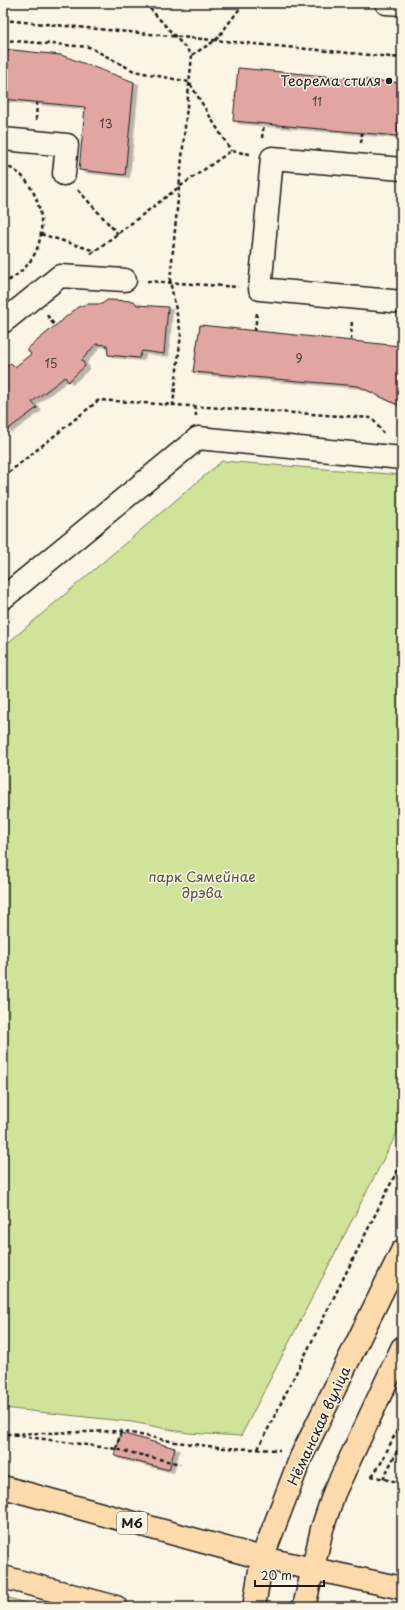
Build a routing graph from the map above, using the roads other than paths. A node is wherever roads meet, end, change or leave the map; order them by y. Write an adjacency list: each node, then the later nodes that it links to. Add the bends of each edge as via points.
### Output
1 (386, 3): 2 (lane)
2 (402, 4)
3 (3, 139): 5 (lane, via 67,145)
4 (402, 169): 7 (lane, via 272,158 260,289)
5 (64, 174)
6 (125, 280): 8 (lane, via 60,276)
7 (402, 302)
8 (3, 322)
9 (402, 458): 10 (lane, via 198,438)
10 (3, 598)
11 (402, 1251): 14 (main road, Нёманская вуліца, via 302,1457)
12 (402, 1348): 15 (main road, via 334,1493)
13 (3, 1487): 14 (main road, М6)
14 (262, 1558): 15 (main road, М6); 19 (main road, Нёманская вуліца)
15 (312, 1568): 17 (main road, М6); 20 (main road)
16 (3, 1577): 18 (main road)
17 (402, 1588)
18 (116, 1607)
19 (254, 1607)
20 (304, 1607)

